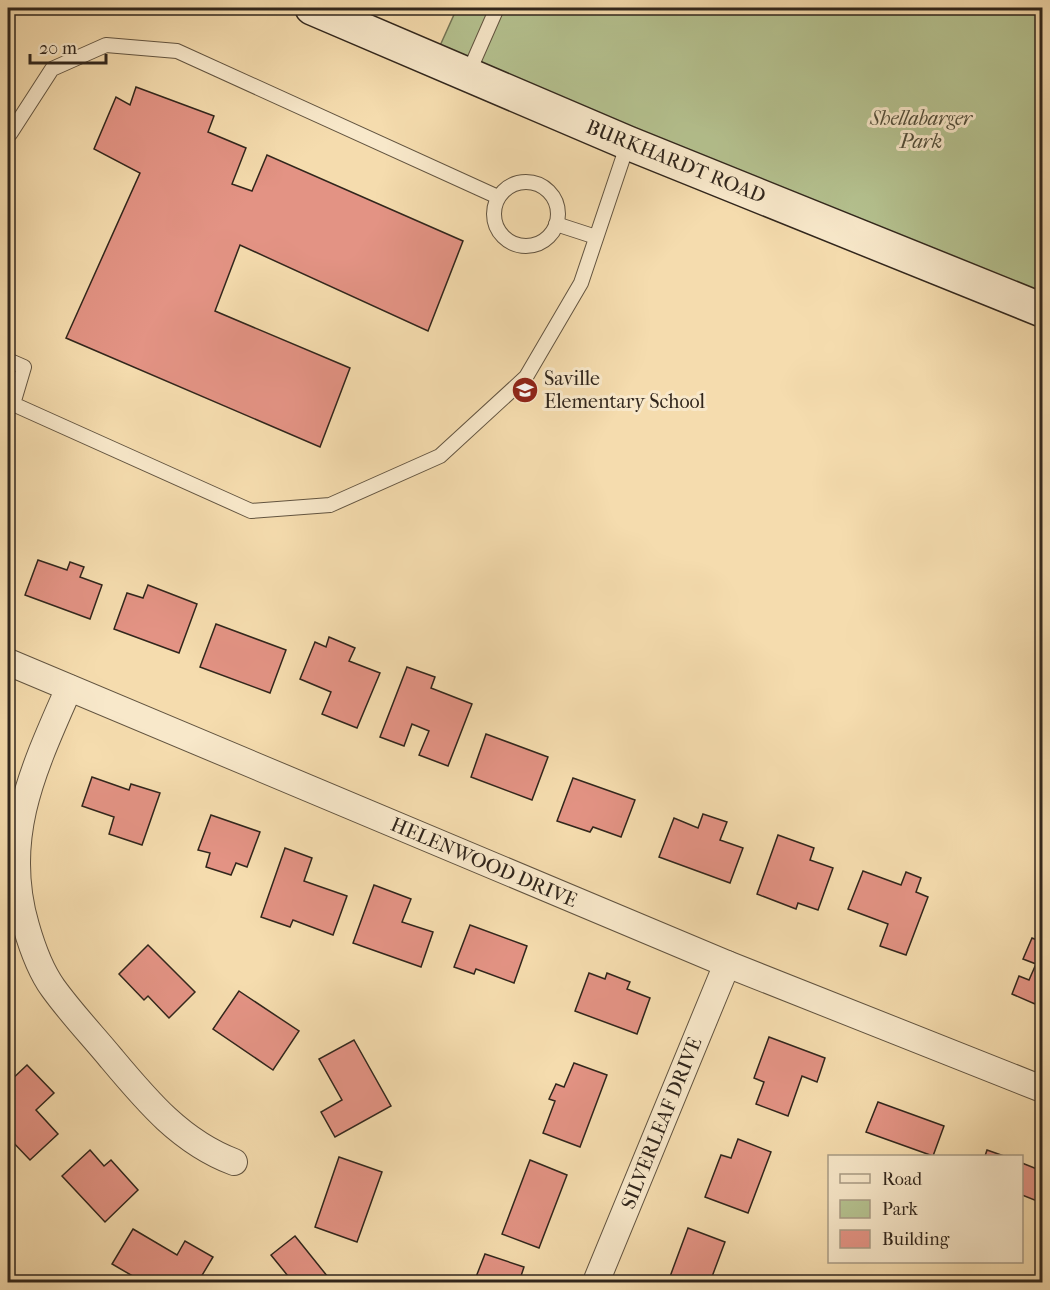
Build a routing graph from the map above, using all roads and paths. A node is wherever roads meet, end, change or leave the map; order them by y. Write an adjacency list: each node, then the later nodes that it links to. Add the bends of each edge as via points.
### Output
1 (312, 8): 3 (main road, BURKHARDT ROAD)
2 (497, 8): 3 (lane)
3 (468, 74): 5 (main road, BURKHARDT ROAD)
4 (8, 135): 6 (lane, via 52,69 106,45 177,51)
5 (628, 142): 8 (lane); 9 (main road, BURKHARDT ROAD)
6 (498, 197): 7 (lane, via 515,183 537,183 554,197); 7 (lane, via 494,217 502,235 510,241 519,245 539,243)
7 (556, 224): 8 (lane)
8 (596, 237): 10 (lane, via 581,283 526,377 440,456 330,505 251,511 13,404 24,368)
9 (1042, 310)
10 (8, 360)
11 (8, 662): 12 (street, HELENWOOD DRIVE)
12 (69, 688): 13 (street, HELENWOOD DRIVE); 15 (street, via 35,767 16,850 14,869 19,904 33,949 52,987 149,1104 185,1137)
13 (727, 964): 14 (street, HELENWOOD DRIVE); 16 (street, SILVERLEAF DRIVE)
14 (1042, 1089)
15 (234, 1162)
16 (596, 1282)

